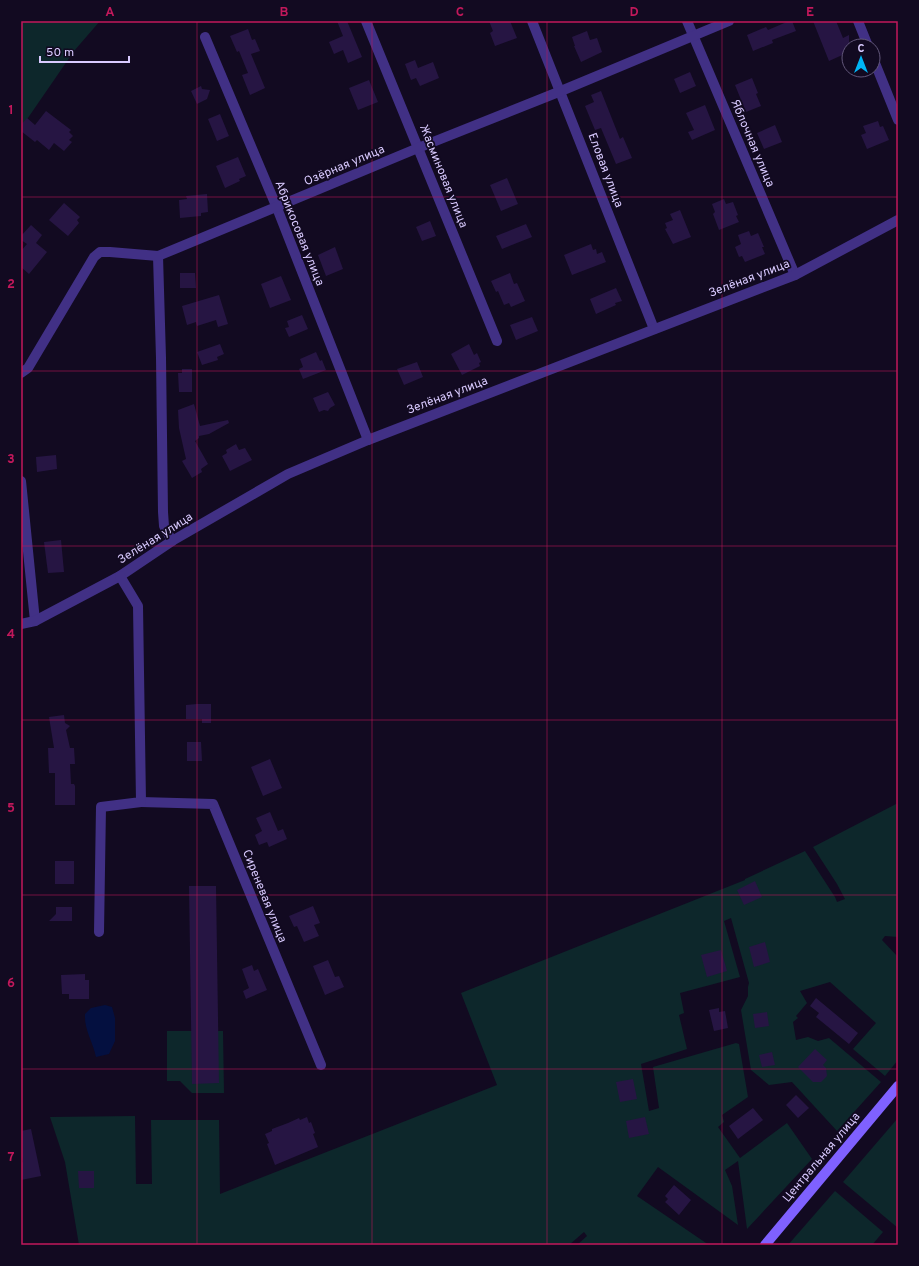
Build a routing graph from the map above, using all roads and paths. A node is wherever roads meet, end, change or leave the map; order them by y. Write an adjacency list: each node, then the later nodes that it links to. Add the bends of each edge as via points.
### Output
1 (366, 21): 12 (street, Жасминовая улица)
2 (532, 21): 10 (street, Еловая улица)
3 (687, 21): 6 (street, Яблочная улица)
4 (729, 21): 6 (street, Озёрная улица)
5 (858, 21): 8 (street)
6 (693, 35): 10 (street, Озёрная улица); 16 (street, Яблочная улица)
7 (205, 37): 13 (street, Абрикосовая улица)
8 (865, 38)
9 (881, 78): 11 (street)
10 (561, 91): 12 (street, Озёрная улица); 17 (street, Еловая улица)
11 (898, 120)
12 (418, 148): 13 (street, Озёрная улица); 18 (street, Жасминовая улица)
13 (277, 208): 15 (street, Озёрная улица); 20 (street, Абрикосовая улица)
14 (898, 220): 16 (street, Зелёная улица)
15 (158, 256): 19 (street, Озёрная улица, via 100,252 94,257 28,368); 22 (street, via 163,512 164,526)
16 (795, 275): 17 (street, Зелёная улица)
17 (654, 329): 20 (street, Зелёная улица)
18 (496, 341)
19 (21, 373)
20 (368, 440): 22 (street, Зелёная улица, via 288,474)
21 (21, 481): 24 (street)
22 (172, 541): 23 (street, Зелёная улица)
23 (120, 576): 24 (street, Зелёная улица); 26 (street, via 138,606)
24 (35, 621): 25 (street, Зелёная улица)
25 (21, 624)
26 (141, 802): 27 (street, via 101,807); 28 (street, Сиреневая улица, via 213,804)
27 (100, 932)
28 (321, 1065)
29 (898, 1086): 30 (main road, Центральная улица)
30 (765, 1245)

